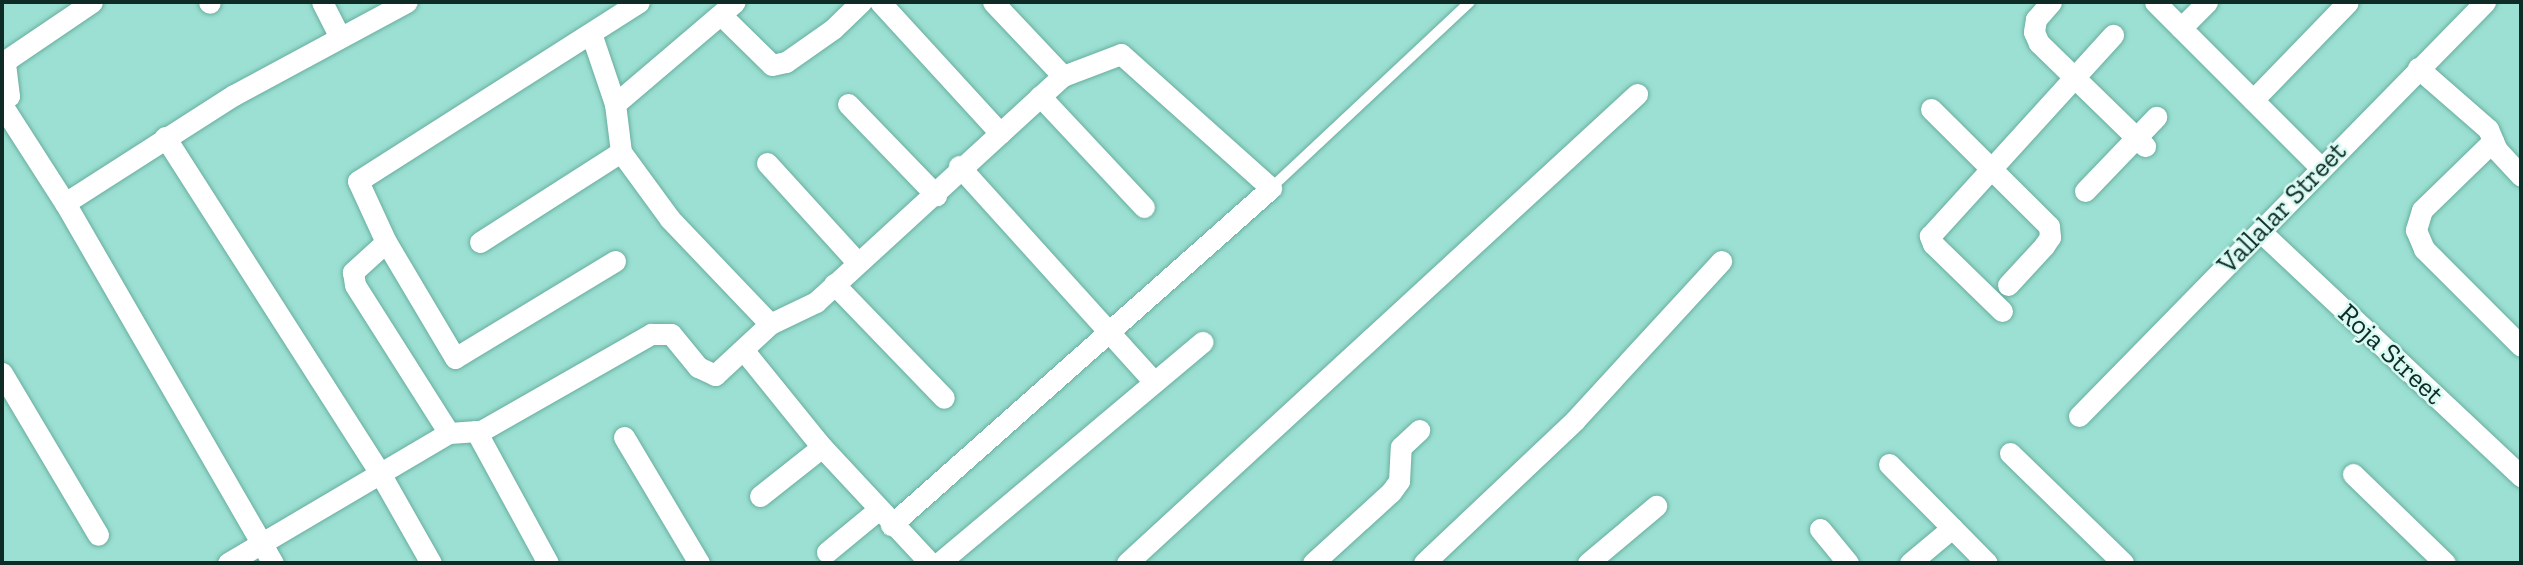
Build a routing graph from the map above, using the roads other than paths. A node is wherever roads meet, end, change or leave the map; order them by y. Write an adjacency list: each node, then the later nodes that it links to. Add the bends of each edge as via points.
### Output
1 (93, 2): 25 (street, via 5,61 9,96)
2 (322, 2): 18 (street)
3 (407, 2): 18 (street)
4 (639, 2): 17 (street)
5 (861, 2): 14 (street, via 833,29 786,62 772,65)
6 (880, 2): 30 (street)
7 (993, 2): 20 (street)
8 (1469, 2): 40 (lane)
9 (2051, 2): 21 (street, via 2036,19 2034,32 2039,43)
10 (2155, 2): 15 (street)
11 (2207, 2): 15 (street)
12 (2348, 2): 24 (street)
13 (2485, 2): 19 (street, Vallalar Street)
14 (728, 8): 26 (street)
15 (2181, 28): 24 (street)
16 (2113, 35): 21 (street)
17 (592, 36): 26 (street); 46 (street, via 358,181)
18 (340, 37): 31 (street)
19 (2418, 68): 32 (street, via 2488,129); 38 (street, Vallalar Street)
20 (1063, 76): 23 (street); 40 (street, via 1121,54)
21 (2074, 76): 33 (street); 37 (street)
22 (1637, 94): 88 (street)
23 (1040, 96): 30 (street); 44 (street)
24 (2253, 100): 38 (street)
25 (2, 103): 43 (street)
26 (615, 104): 34 (street)
27 (848, 104): 42 (street)
28 (1931, 109): 37 (street)
29 (2155, 117): 33 (street)
30 (1000, 133): 36 (street)
31 (165, 137): 43 (street); 71 (street)
32 (2493, 141): 39 (street); 57 (street, via 2422,211 2416,230 2424,249)
33 (2141, 142): 41 (street)
34 (621, 152): 47 (street); 54 (street, via 670,219)
35 (767, 163): 50 (street)
36 (959, 166): 42 (street); 55 (street)
37 (1990, 167): 52 (street, via 2049,226 2050,237); 53 (street, via 1930,236)
38 (2320, 167): 45 (street, Vallalar Street)
39 (2521, 176)
40 (1271, 188): 55 (street)
41 (2085, 191)
42 (936, 195): 50 (street)
43 (65, 203): 79 (street)
44 (1144, 207)
45 (2261, 232): 62 (street, Vallalar Street); 72 (street, Roja Street)
46 (386, 242): 48 (street, via 456,358); 65 (street, via 353,272 355,285)
47 (480, 242)
48 (615, 261)
49 (1721, 261): 90 (street, via 1575,420)
50 (858, 262): 51 (street)
51 (834, 284): 54 (street, via 816,302); 61 (street)
52 (2008, 285)
53 (2002, 312)
54 (770, 324): 58 (street)
55 (1109, 334): 60 (street); 75 (street)
56 (1202, 342): 60 (street)
57 (2521, 346)
58 (745, 352): 64 (street, via 715,375 698,366 671,334 662,331); 67 (street)
59 (2, 373): 78 (street)
60 (1153, 381): 87 (street)
61 (944, 398)
62 (2079, 416)
63 (1419, 430): 89 (street, via 1401,447 1399,481 1391,492)
64 (476, 431): 65 (street); 84 (street)
65 (449, 433): 71 (street)
66 (624, 437): 85 (street)
67 (822, 447): 73 (street); 75 (street)
68 (2010, 453): 95 (street)
69 (1889, 464): 77 (street)
70 (2353, 474): 96 (street)
71 (381, 475): 79 (street); 83 (street)
72 (2521, 476)
73 (760, 496)
74 (1656, 506): 91 (street)
75 (885, 517): 80 (street); 86 (street)
76 (1820, 528): 92 (street)
77 (1952, 528): 93 (street); 94 (street)
78 (98, 535)
79 (262, 543): 81 (street); 82 (street)
80 (827, 552)
81 (228, 563)
82 (273, 563)
83 (431, 563)
84 (548, 563)
85 (698, 563)
86 (930, 563)
87 (939, 563)
88 (1127, 563)
89 (1313, 563)
90 (1424, 563)
91 (1588, 563)
92 (1849, 563)
93 (1910, 563)
94 (1987, 563)
95 (2123, 563)
96 (2445, 563)

